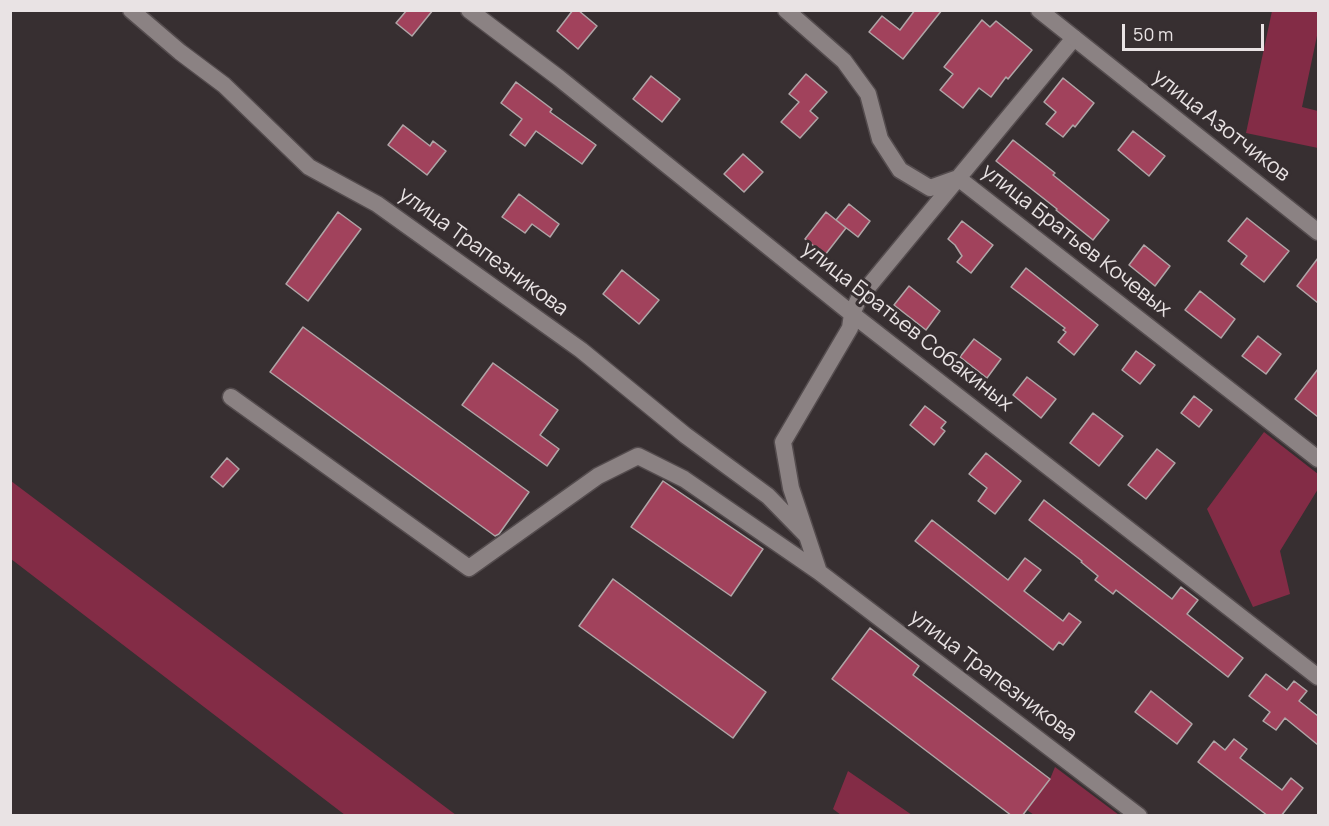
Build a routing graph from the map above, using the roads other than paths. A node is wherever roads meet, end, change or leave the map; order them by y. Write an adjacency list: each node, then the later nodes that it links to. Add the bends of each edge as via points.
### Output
1 (130, 10): 11 (street, улица Трапезникова, via 225,85 309,167 378,204 581,350 685,435 768,495)
2 (468, 10): 8 (street, улица Братьев Собакиных)
3 (786, 10): 6 (street, улица Братьев Кочевых, via 844,61 868,94 880,139 900,170 930,188)
4 (1039, 10): 5 (street, улица Азотчиков)
5 (1074, 38): 6 (street); 7 (street, улица Азотчиков)
6 (958, 178): 8 (street, via 859,298); 10 (street, улица Братьев Кочевых)
7 (1318, 232)
8 (852, 314): 11 (street, via 850,328 783,442 790,488); 13 (street, улица Братьев Собакиных)
9 (231, 397): 12 (street, улица Трапезникова, via 469,568 598,476 638,456 684,479)
10 (1318, 459)
11 (807, 536): 12 (street)
12 (819, 572): 14 (street, улица Трапезникова)
13 (1318, 677)
14 (1139, 816)

